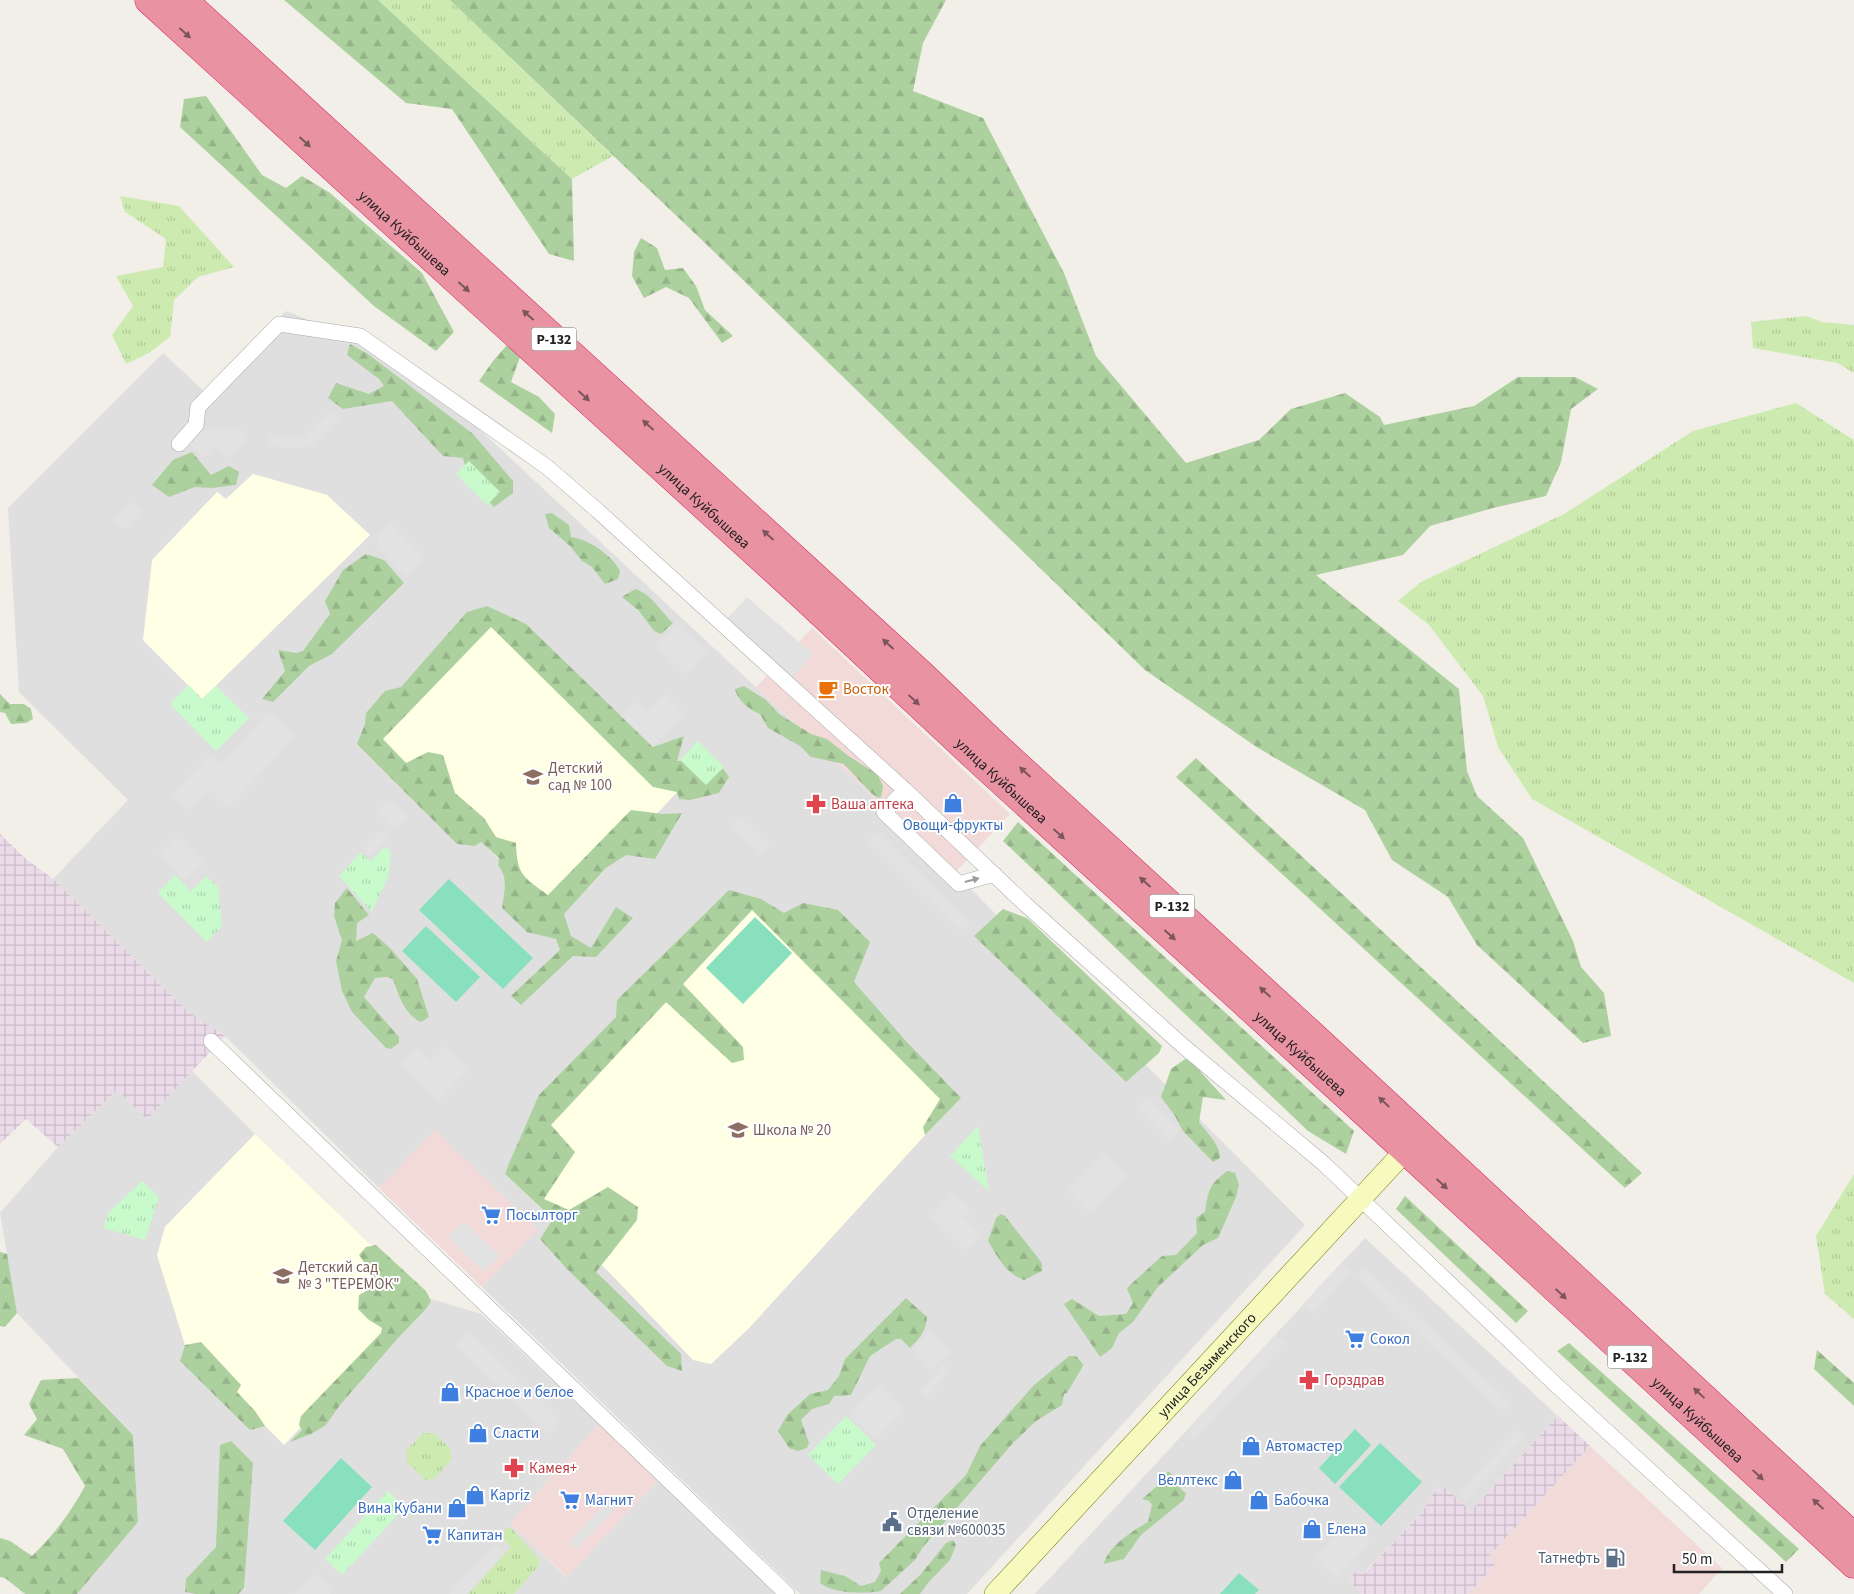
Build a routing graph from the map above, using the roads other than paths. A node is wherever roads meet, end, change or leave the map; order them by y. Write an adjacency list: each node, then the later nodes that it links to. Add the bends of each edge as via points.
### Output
1 (149, 0): 7 (highway, улица Куйбышева / Р-132, one-way to 7, via 984,765)
2 (183, 0): 7 (highway, улица Куйбышева / Р-132, one-way to 2, via 1313,1036)
3 (179, 444): 4 (street, via 196,425 198,407 279,324 360,336 547,467)
4 (905, 790): 5 (street); 5 (street, one-way to 5, via 884,812 959,884)
5 (994, 874): 8 (street, via 1182,1045 1323,1163)
6 (211, 1041): 11 (street)
7 (1413, 1143): 8 (main road, улица Безыменского); 9 (highway, улица Куйбышева / Р-132, one-way to 7); 10 (highway, улица Куйбышева / Р-132, one-way to 10)
8 (1361, 1200): 12 (main road, улица Безыменского); 13 (street, via 1555,1384)
9 (1854, 1538)
10 (1854, 1564)
11 (787, 1594)
12 (995, 1594)
13 (1785, 1594)

